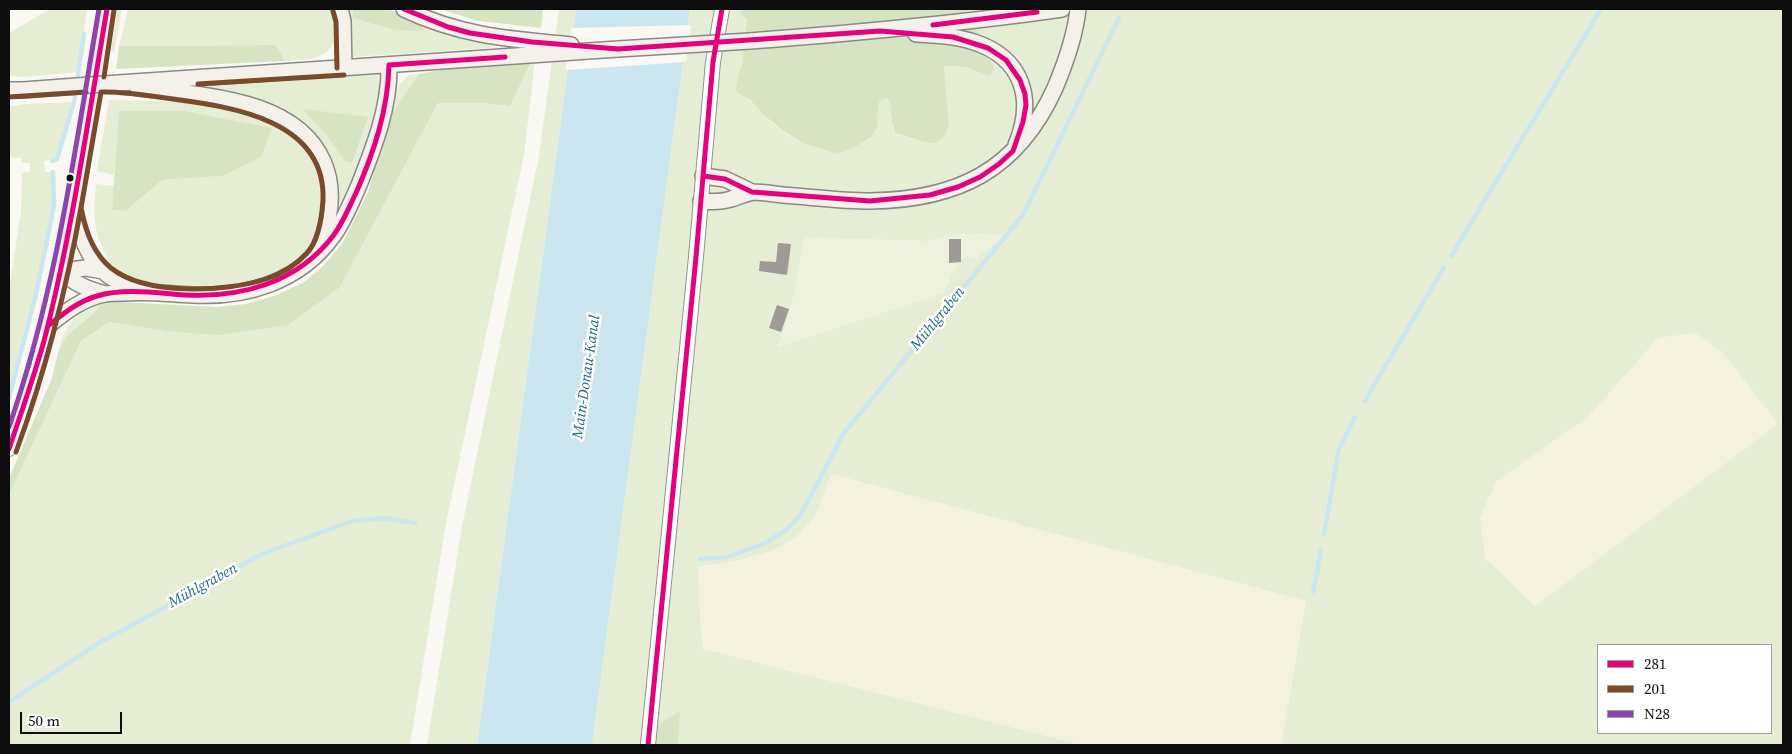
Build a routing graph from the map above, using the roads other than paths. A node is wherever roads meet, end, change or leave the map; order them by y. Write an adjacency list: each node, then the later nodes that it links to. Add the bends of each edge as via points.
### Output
1 (107, 9): 18 (main road)
2 (340, 9): 11 (main road)
3 (404, 9): 9 (main road, via 470,33)
4 (722, 9): 15 (street, via 712,62)
5 (1062, 9): 7 (main road)
6 (1078, 9): 14 (main road, via 1070,52 1053,92 1034,127)
7 (1037, 11): 8 (main road)
8 (880, 31): 9 (main road, bridge); 14 (main road, via 953,37 988,48 1006,60 1020,80 1026,105)
9 (618, 49): 10 (main road)
10 (389, 64): 11 (main road); 19 (main road, via 384,115 367,164 344,218)
11 (344, 68): 12 (main road)
12 (104, 84): 13 (main road, bridge); 19 (main road, via 241,103 274,114 300,131 318,150 328,173 331,195 329,218)
13 (16, 90)
14 (1013, 150): 16 (main road, via 980,177 930,195 870,201)
15 (703, 176): 16 (main road, via 725,179); 17 (street)
16 (752, 192): 17 (main road, via 730,200)
17 (701, 201): 26 (street)
18 (74, 207): 20 (main road, via 86,246); 21 (main road)
19 (316, 256): 22 (main road, via 293,274 258,289 204,296)
20 (103, 270): 21 (main road); 22 (main road)
21 (60, 271): 23 (main road, via 80,286); 24 (street)
22 (141, 291): 23 (main road)
23 (105, 294): 24 (main road, via 74,306)
24 (49, 325): 25 (street)
25 (9, 449)
26 (648, 745)

